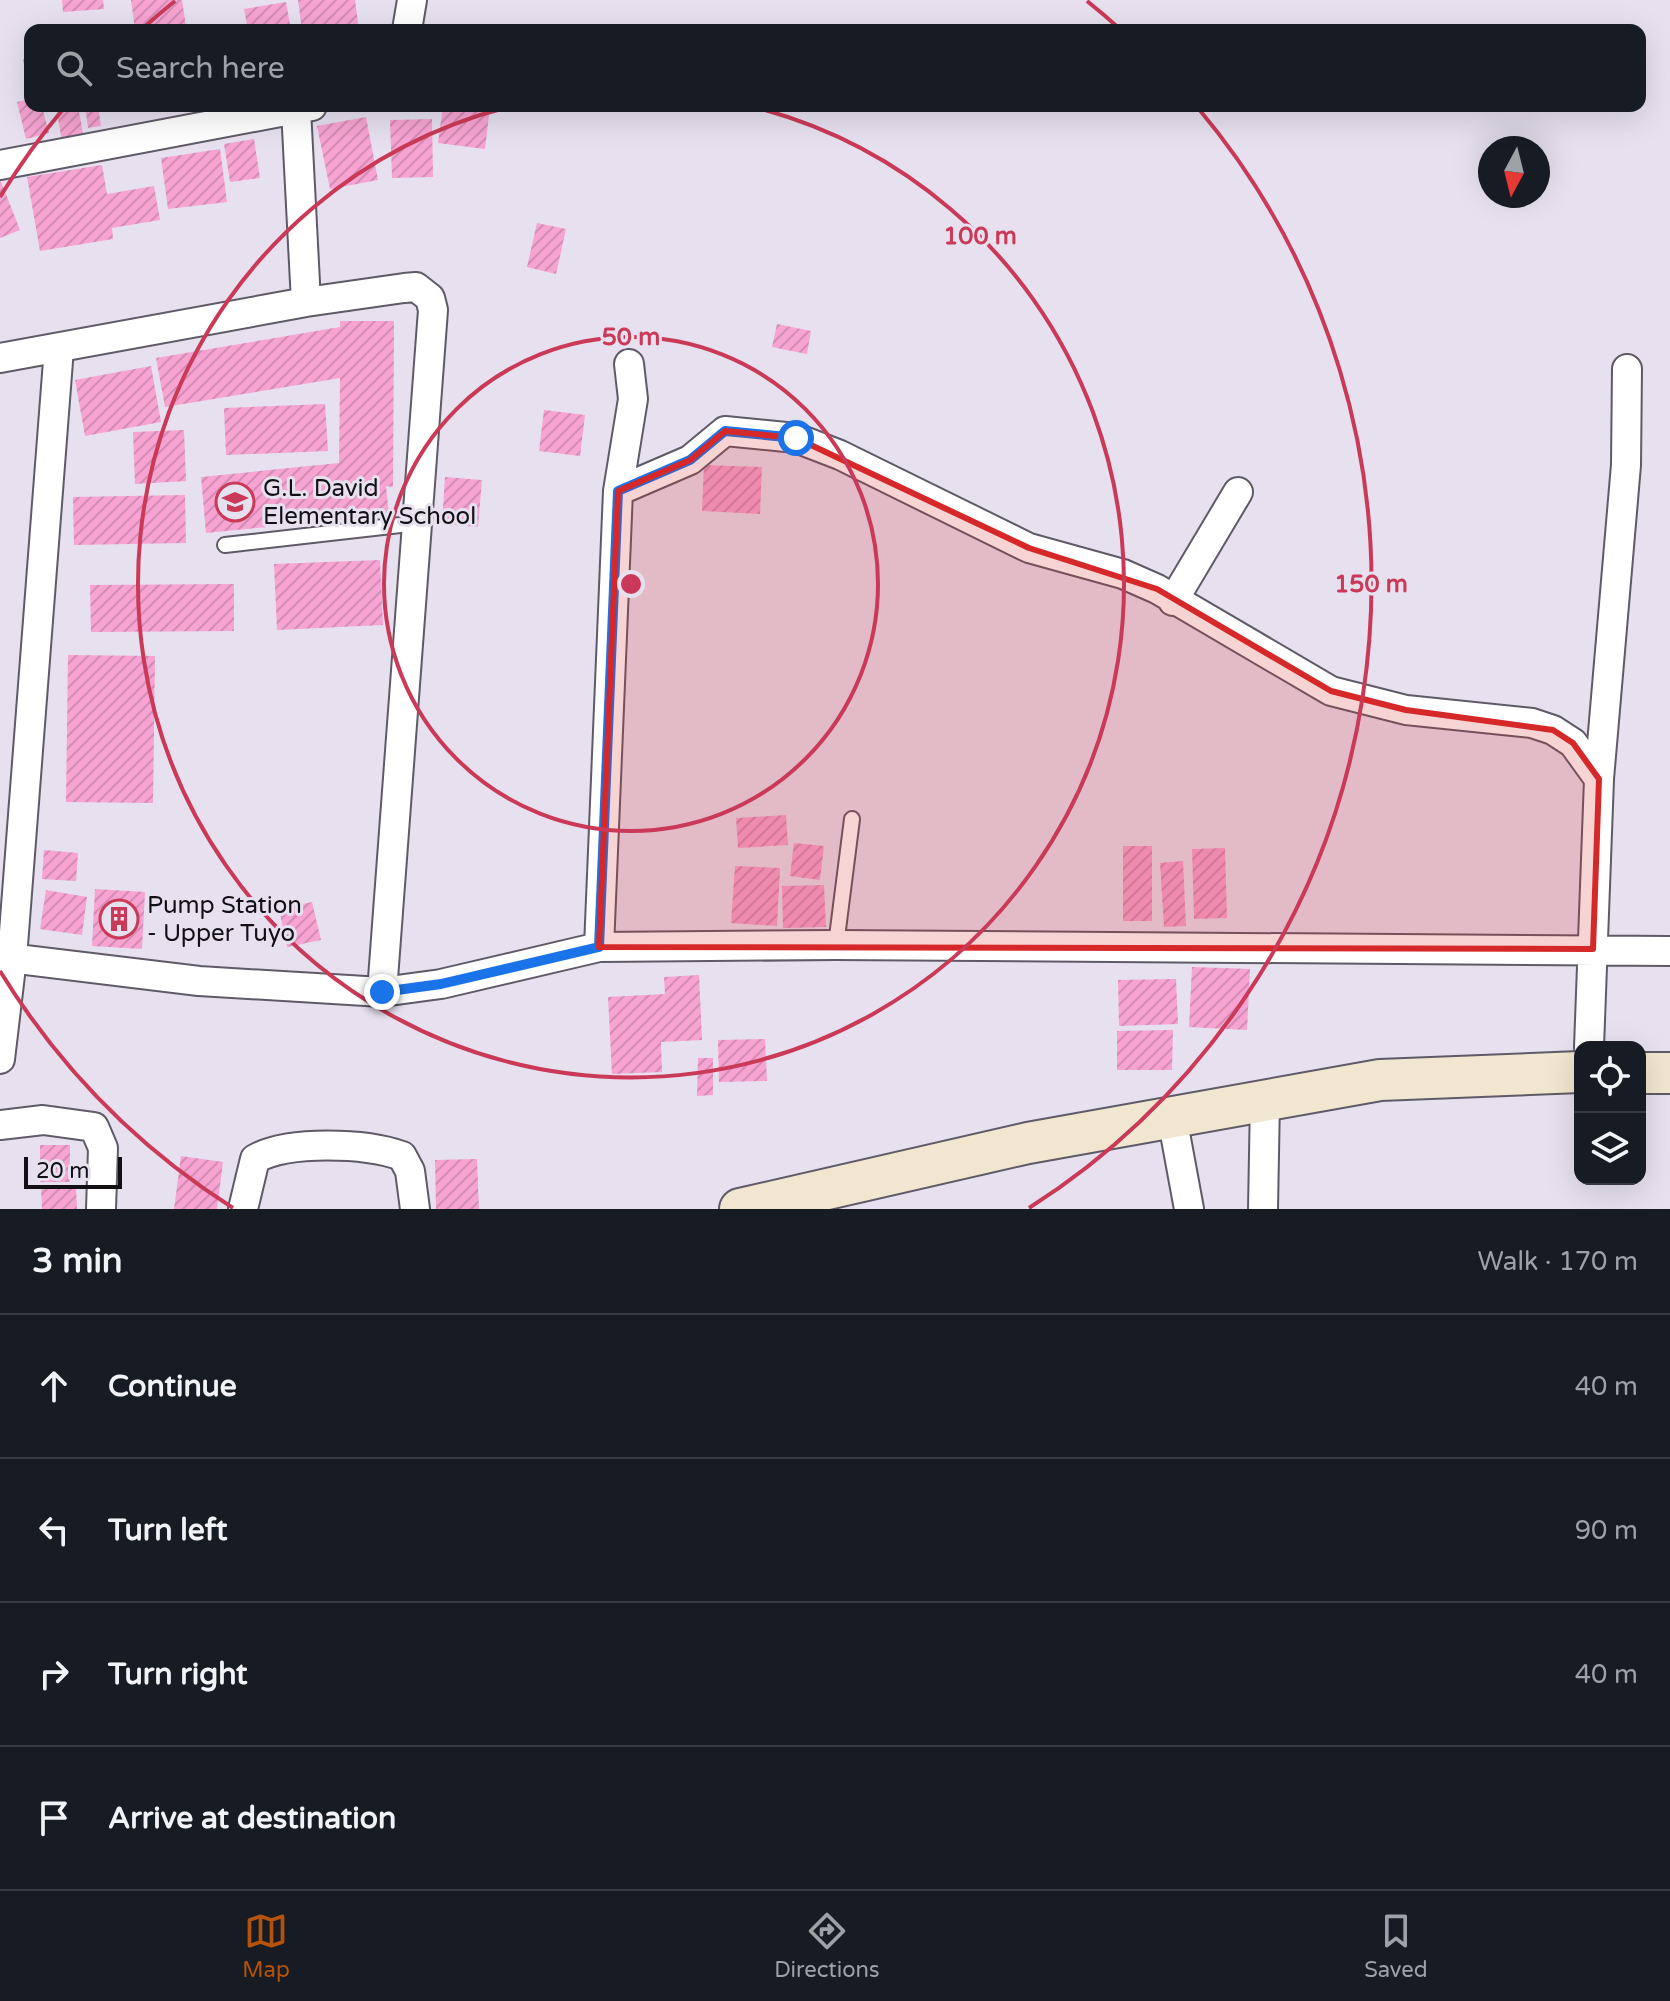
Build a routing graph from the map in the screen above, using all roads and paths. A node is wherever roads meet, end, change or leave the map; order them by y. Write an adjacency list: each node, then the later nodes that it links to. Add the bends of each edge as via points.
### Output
1 (412, 0): 2 (street)
2 (408, 24)
3 (283, 112): 5 (street)
4 (304, 112): 6 (street)
5 (0, 165)
6 (306, 302): 7 (street); 13 (street, via 416,287 430,298)
7 (59, 348): 8 (street); 22 (street)
8 (0, 358)
9 (629, 364): 11 (street, via 633,399)
10 (1627, 369): 16 (street, via 1621,536)
11 (618, 491): 15 (street, via 690,460 725,431 796,438 1029,548 1123,574); 19 (street)
12 (1238, 492): 15 (street)
13 (418, 523): 14 (lane); 23 (street)
14 (225, 545)
15 (1173, 601): 16 (street, via 1331,691 1406,710 1532,723 1553,730 1573,743)
16 (1599, 779): 20 (street)
17 (852, 819): 18 (lane)
18 (836, 945): 19 (street); 20 (street)
19 (599, 947): 23 (street, via 441,984)
20 (1593, 949): 21 (street); 24 (street)
21 (1670, 951)
22 (6, 958): 23 (street, via 199,981); 25 (street)
23 (382, 992)
24 (1589, 1041)
25 (0, 1059)
26 (1574, 1072): 29 (street, via 1380,1080)
27 (1646, 1073): 28 (street)
28 (1670, 1073)
29 (1265, 1100): 30 (street); 37 (street)
30 (1172, 1117): 35 (street, via 1028,1143); 36 (street)
31 (0, 1125): 32 (street, via 43,1120 94,1127 103,1148)
32 (101, 1209)
33 (243, 1209): 34 (street, via 255,1159 271,1150 307,1146 402,1156 410,1171)
34 (415, 1209)
35 (740, 1209)
36 (1189, 1209)
37 (1263, 1209)

